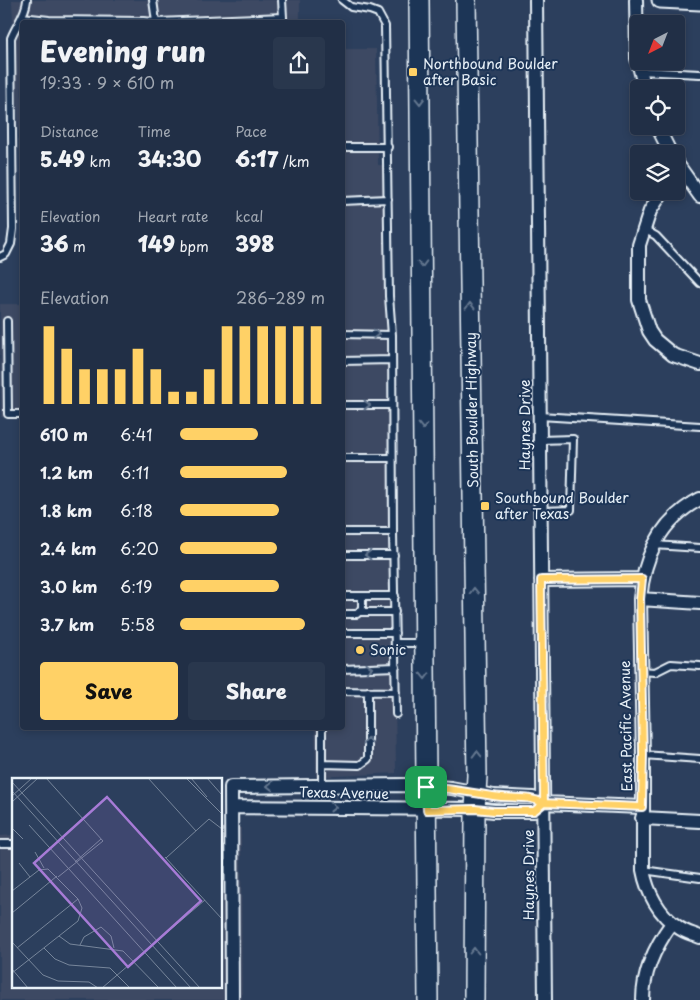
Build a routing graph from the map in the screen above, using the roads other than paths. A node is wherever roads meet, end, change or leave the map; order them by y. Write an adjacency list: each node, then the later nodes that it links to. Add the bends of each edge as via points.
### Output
1 (27, 0): 11 (lane)
2 (153, 0): 14 (lane)
3 (282, 0): 15 (lane)
4 (342, 0): 20 (lane, via 351,7 378,13 385,26)
5 (419, 0): 64 (main road, one-way to 64)
6 (466, 0): 80 (main road, South Boulder Highway, one-way to 6)
7 (536, 0): 39 (street, Haynes Drive)
8 (636, 0): 17 (street)
9 (660, 0): 10 (street)
10 (700, 2)
11 (22, 17): 12 (lane); 13 (lane)
12 (20, 20)
13 (49, 20)
14 (156, 20)
15 (283, 20)
16 (20, 21): 28 (lane, via 11,38 13,229 11,244 6,254)
17 (640, 71): 18 (lane); 19 (street)
18 (700, 74)
19 (642, 80)
20 (388, 147): 21 (lane); 24 (lane)
21 (345, 148)
22 (685, 178): 23 (street)
23 (700, 196)
24 (388, 199): 26 (lane); 32 (lane)
25 (657, 200): 27 (street)
26 (345, 201)
27 (644, 230): 29 (lane, via 656,236); 35 (street, via 639,246 639,300 649,331 673,355)
28 (0, 256)
29 (700, 283)
30 (7, 321): 38 (lane, via 8,414)
31 (345, 334): 32 (lane, one-way to 32)
32 (392, 334): 33 (lane)
33 (392, 360): 34 (lane); 37 (lane)
34 (345, 361)
35 (700, 364)
36 (345, 405): 37 (lane, one-way to 37)
37 (392, 405): 43 (lane)
38 (20, 414)
39 (540, 416): 40 (lane); 41 (street, Haynes Drive)
40 (700, 426)
41 (540, 440): 45 (street, Haynes Drive); 45 (lane, via 573,439 571,510)
42 (345, 458): 43 (lane)
43 (392, 458): 47 (lane)
44 (700, 500): 48 (street, East Pacific Avenue, via 686,507 659,534)
45 (541, 511): 53 (street, Haynes Drive)
46 (345, 532): 47 (lane)
47 (393, 532): 51 (lane)
48 (654, 544): 49 (lane); 52 (street, East Pacific Avenue)
49 (700, 548)
50 (345, 555): 51 (lane, one-way to 50)
51 (394, 555): 56 (lane)
52 (642, 579): 53 (street); 57 (street, East Pacific Avenue)
53 (541, 580): 81 (street, Haynes Drive)
54 (345, 596): 55 (lane)
55 (362, 596): 56 (lane); 59 (lane)
56 (394, 596): 60 (lane)
57 (640, 599): 58 (street); 69 (street, East Pacific Avenue)
58 (700, 603)
59 (360, 612): 60 (lane); 61 (lane)
60 (395, 612): 63 (lane)
61 (345, 614)
62 (345, 633): 63 (lane)
63 (395, 633): 65 (lane)
64 (425, 643): 65 (lane); 79 (main road, one-way to 79)
65 (396, 644): 67 (lane)
66 (700, 666): 69 (lane, via 671,664 655,672)
67 (396, 667): 68 (lane, one-way to 67); 72 (lane)
68 (345, 669)
69 (640, 671): 75 (street, East Pacific Avenue)
70 (345, 691): 71 (lane)
71 (368, 692): 72 (lane); 77 (lane, one-way to 71, via 360,765 368,759)
72 (396, 692): 73 (lane)
73 (396, 714)
74 (322, 730): 77 (lane)
75 (643, 755): 76 (lane); 84 (street, East Pacific Avenue)
76 (700, 759)
77 (322, 764): 78 (lane)
78 (322, 784): 79 (street, Texas Avenue); 82 (street, Texas Avenue, one-way to 82, via 232,786)
79 (426, 787): 80 (street, Texas Avenue, via 451,788); 83 (main road)
80 (475, 801): 81 (street, Texas Avenue, via 494,811 534,811); 83 (street, Texas Avenue); 93 (main road, South Boulder Highway, one-way to 80)
81 (544, 803): 84 (street, Texas Avenue); 94 (street, Haynes Drive)
82 (232, 807): 83 (street, Texas Avenue, one-way to 83); 86 (street)
83 (427, 810): 92 (main road)
84 (642, 812): 85 (street, Texas Avenue); 87 (street, East Pacific Avenue)
85 (700, 821)
86 (226, 853): 91 (street)
87 (643, 870): 88 (lane); 89 (street, East Pacific Avenue, via 656,905)
88 (700, 878)
89 (672, 922): 90 (street, East Pacific Avenue); 95 (street, via 658,942)
90 (700, 937)
91 (232, 1000)
92 (428, 1000)
93 (474, 1000)
94 (546, 1000)
95 (643, 1000)

